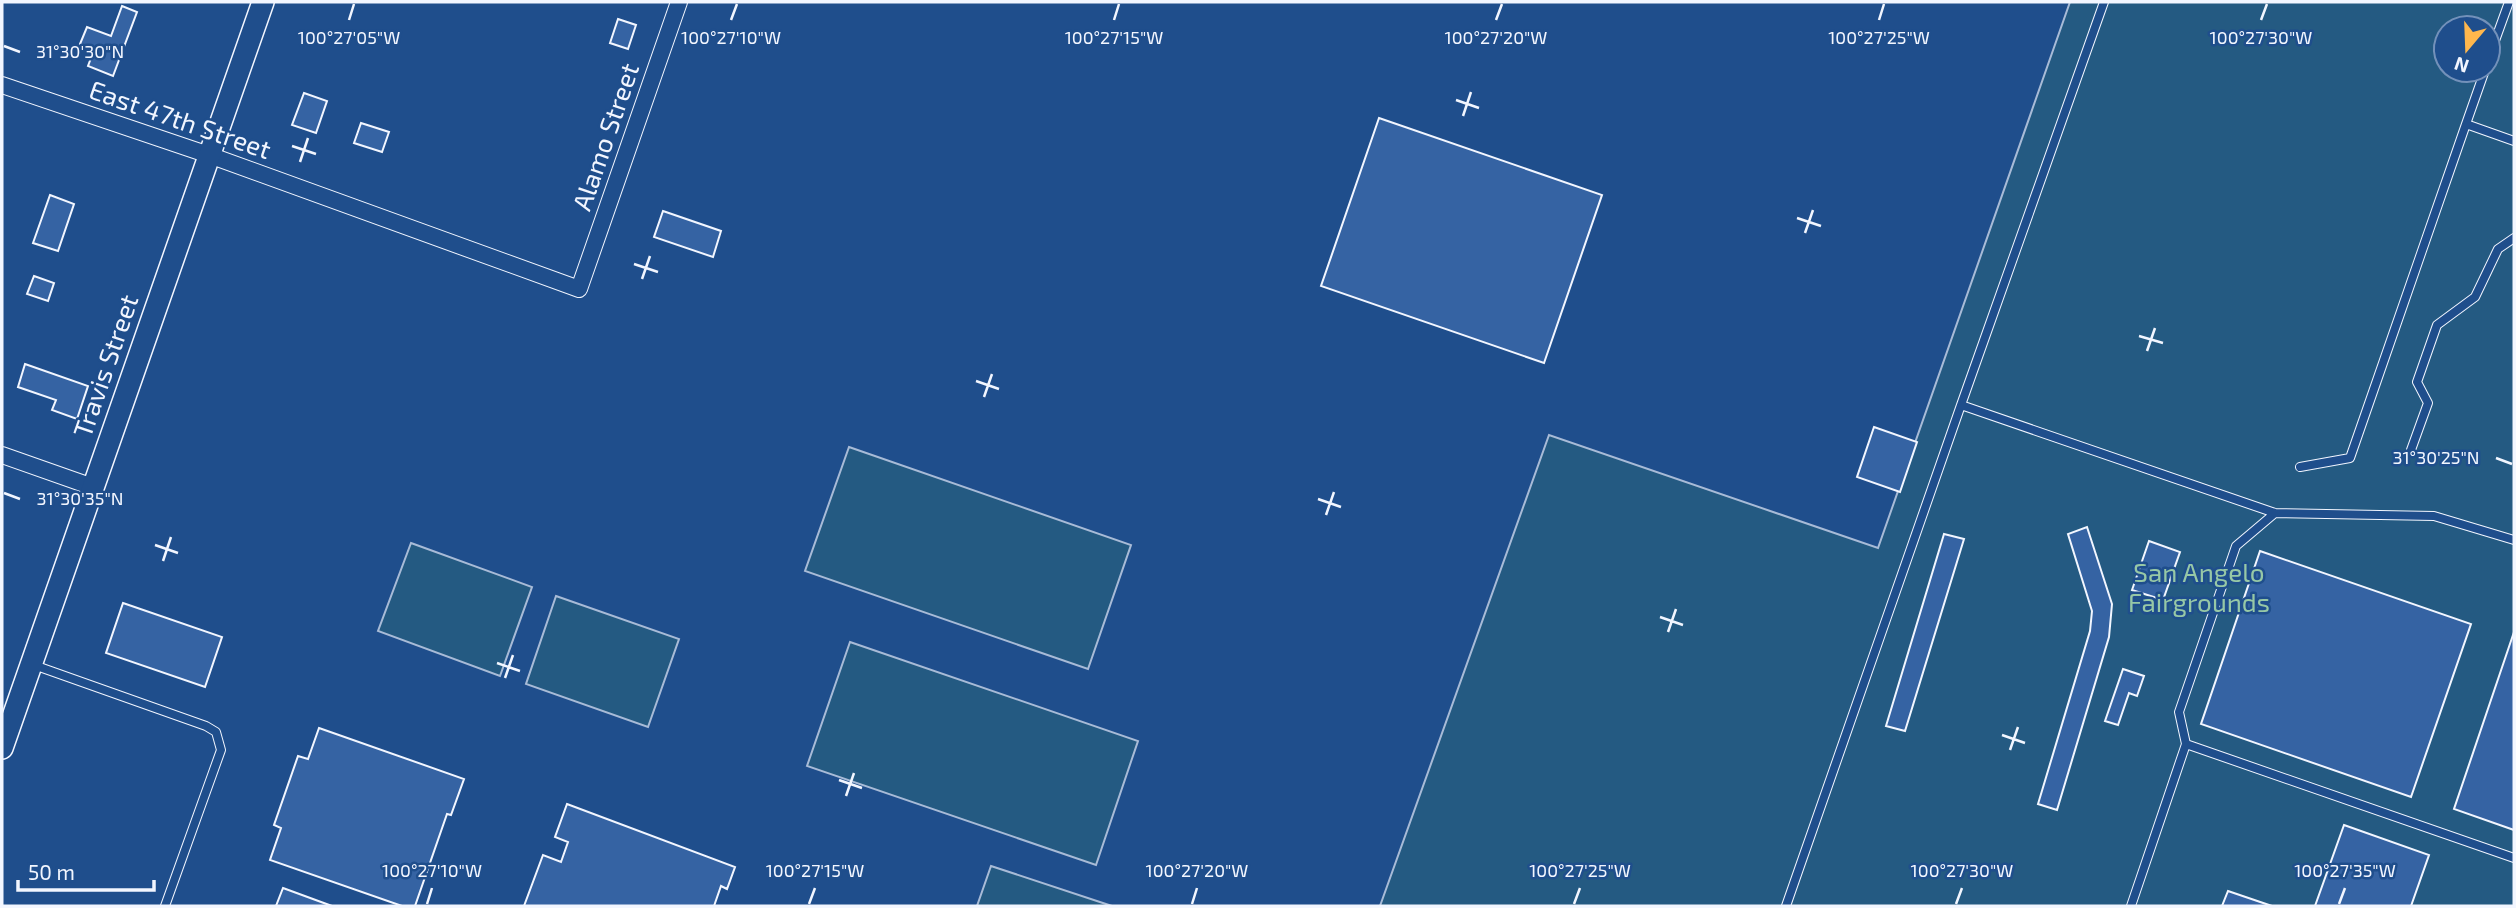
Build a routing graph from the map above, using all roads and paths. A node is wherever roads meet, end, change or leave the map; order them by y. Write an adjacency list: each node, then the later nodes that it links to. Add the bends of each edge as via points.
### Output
1 (262, 2): 10 (street, Travis Street)
2 (679, 2): 12 (street, Alamo Street)
3 (2104, 2): 13 (lane)
4 (2509, 2): 5 (lane)
5 (2502, 21)
6 (2480, 84): 8 (lane)
7 (2, 85): 10 (street, East 47th Street)
8 (2466, 124): 9 (lane); 16 (lane, via 2350,458)
9 (2514, 141)
10 (209, 155): 12 (street, East 47th Street); 17 (street, Travis Street)
11 (2514, 238): 14 (lane, via 2498,249 2475,297 2437,325 2417,382 2428,403)
12 (579, 289)
13 (1961, 405): 18 (lane); 25 (lane)
14 (2411, 450)
15 (2, 454): 17 (street)
16 (2300, 467)
17 (93, 487): 20 (street, Travis Street)
18 (2276, 513): 19 (lane, via 2434,516); 21 (lane, via 2235,546 2179,712)
19 (2514, 540)
20 (31, 664): 22 (street, Travis Street); 24 (lane, via 206,726 220,738 221,750)
21 (2186, 744): 23 (lane); 26 (lane)
22 (2, 748)
23 (2514, 858)
24 (166, 906)
25 (1786, 906)
26 (2131, 906)

